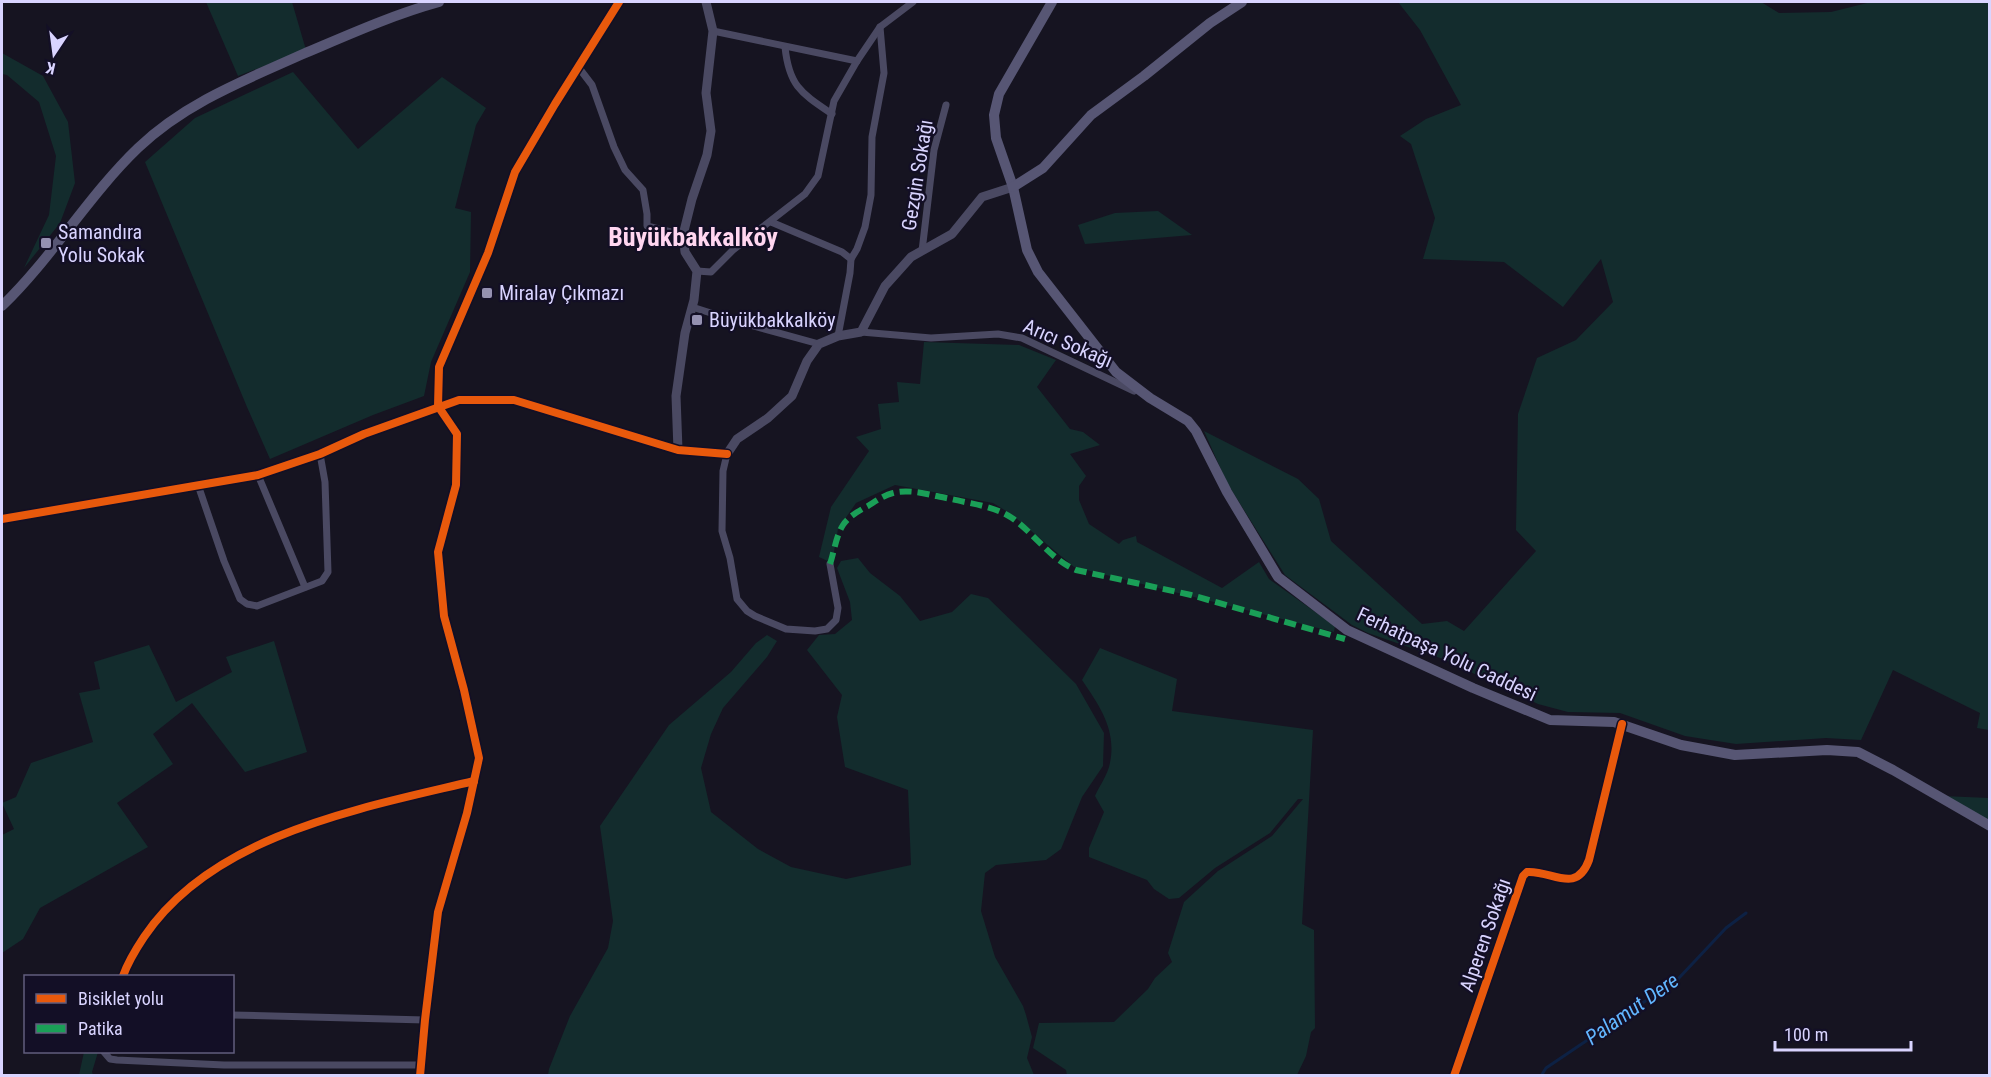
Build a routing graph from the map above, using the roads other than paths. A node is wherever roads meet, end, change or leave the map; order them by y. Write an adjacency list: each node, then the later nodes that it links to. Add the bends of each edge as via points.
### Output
1 (439, 2): 20 (main road, via 380,21 234,85 173,118 120,167)
2 (619, 2): 11 (street)
3 (706, 2): 8 (street)
4 (913, 2): 7 (street)
5 (1052, 2): 14 (main road, Ferhatpaşa Yolu Caddesi, via 999,94 994,115 996,138)
6 (1242, 2): 14 (main road, via 1091,115 1043,168)
7 (880, 27): 10 (street); 18 (street, via 884,73 872,137 871,195 865,227)
8 (713, 31): 9 (street); 16 (street, via 706,93 711,132)
9 (785, 47): 10 (street); 13 (street, via 792,81)
10 (857, 61): 13 (street, via 834,101)
11 (579, 68): 16 (street, via 592,85 625,170 643,190 647,226); 26 (street, via 515,172 488,253 439,367)
12 (946, 105): 17 (street, Gezgin Sokağı, via 934,150)
13 (832, 114): 15 (street, via 818,176 805,194)
14 (1013, 187): 17 (street, via 982,197 952,234); 25 (main road, Ferhatpaşa Yolu Caddesi, via 1027,250 1038,272 1116,372)
15 (771, 222): 18 (street); 19 (street, via 711,272)
16 (683, 235): 19 (street, via 685,252)
17 (922, 251): 22 (street, via 911,257 885,286)
18 (851, 259): 23 (street)
19 (697, 271): 21 (street)
20 (2, 306)
21 (693, 307): 24 (street); 27 (street, via 676,396)
22 (861, 332): 23 (street); 25 (street, Arıcı Sokağı, via 931,338 998,334 1022,338)
23 (838, 336): 24 (street)
24 (819, 344): 29 (street, via 792,396 737,439)
25 (1150, 398): 35 (main road, Ferhatpaşa Yolu Caddesi, via 1188,421 1196,431 1278,577 1347,630 1550,720)
26 (438, 406): 27 (street, via 459,400 514,400); 28 (street); 36 (street, via 457,434 456,485 438,552 444,616 479,758)
27 (678, 450): 29 (street)
28 (320, 454): 30 (street); 34 (street, via 325,482 328,569 322,580)
29 (727, 454): 33 (street, via 722,531 737,599 755,616 786,629 827,629 836,620 838,608)
30 (258, 475): 31 (street); 34 (street)
31 (198, 485): 32 (street); 34 (street, via 224,561 243,602 257,606)
32 (2, 519)
33 (830, 564)
34 (305, 587)
35 (1623, 724): 37 (main road, Ferhatpaşa Yolu Caddesi, via 1681,745 1735,755 1857,752); 44 (street, Alperen Sokağı, via 1585,870 1567,879 1534,871 1523,876)
36 (474, 781): 38 (street, via 319,822 219,866 186,889 164,911 131,957); 40 (street, via 438,912)
37 (1989, 826)
38 (123, 975)
39 (234, 1015): 40 (street)
40 (425, 1020): 42 (street)
41 (105, 1053): 42 (street, via 113,1060 224,1065)
42 (421, 1065): 43 (street)
43 (420, 1076)
44 (1454, 1076)

